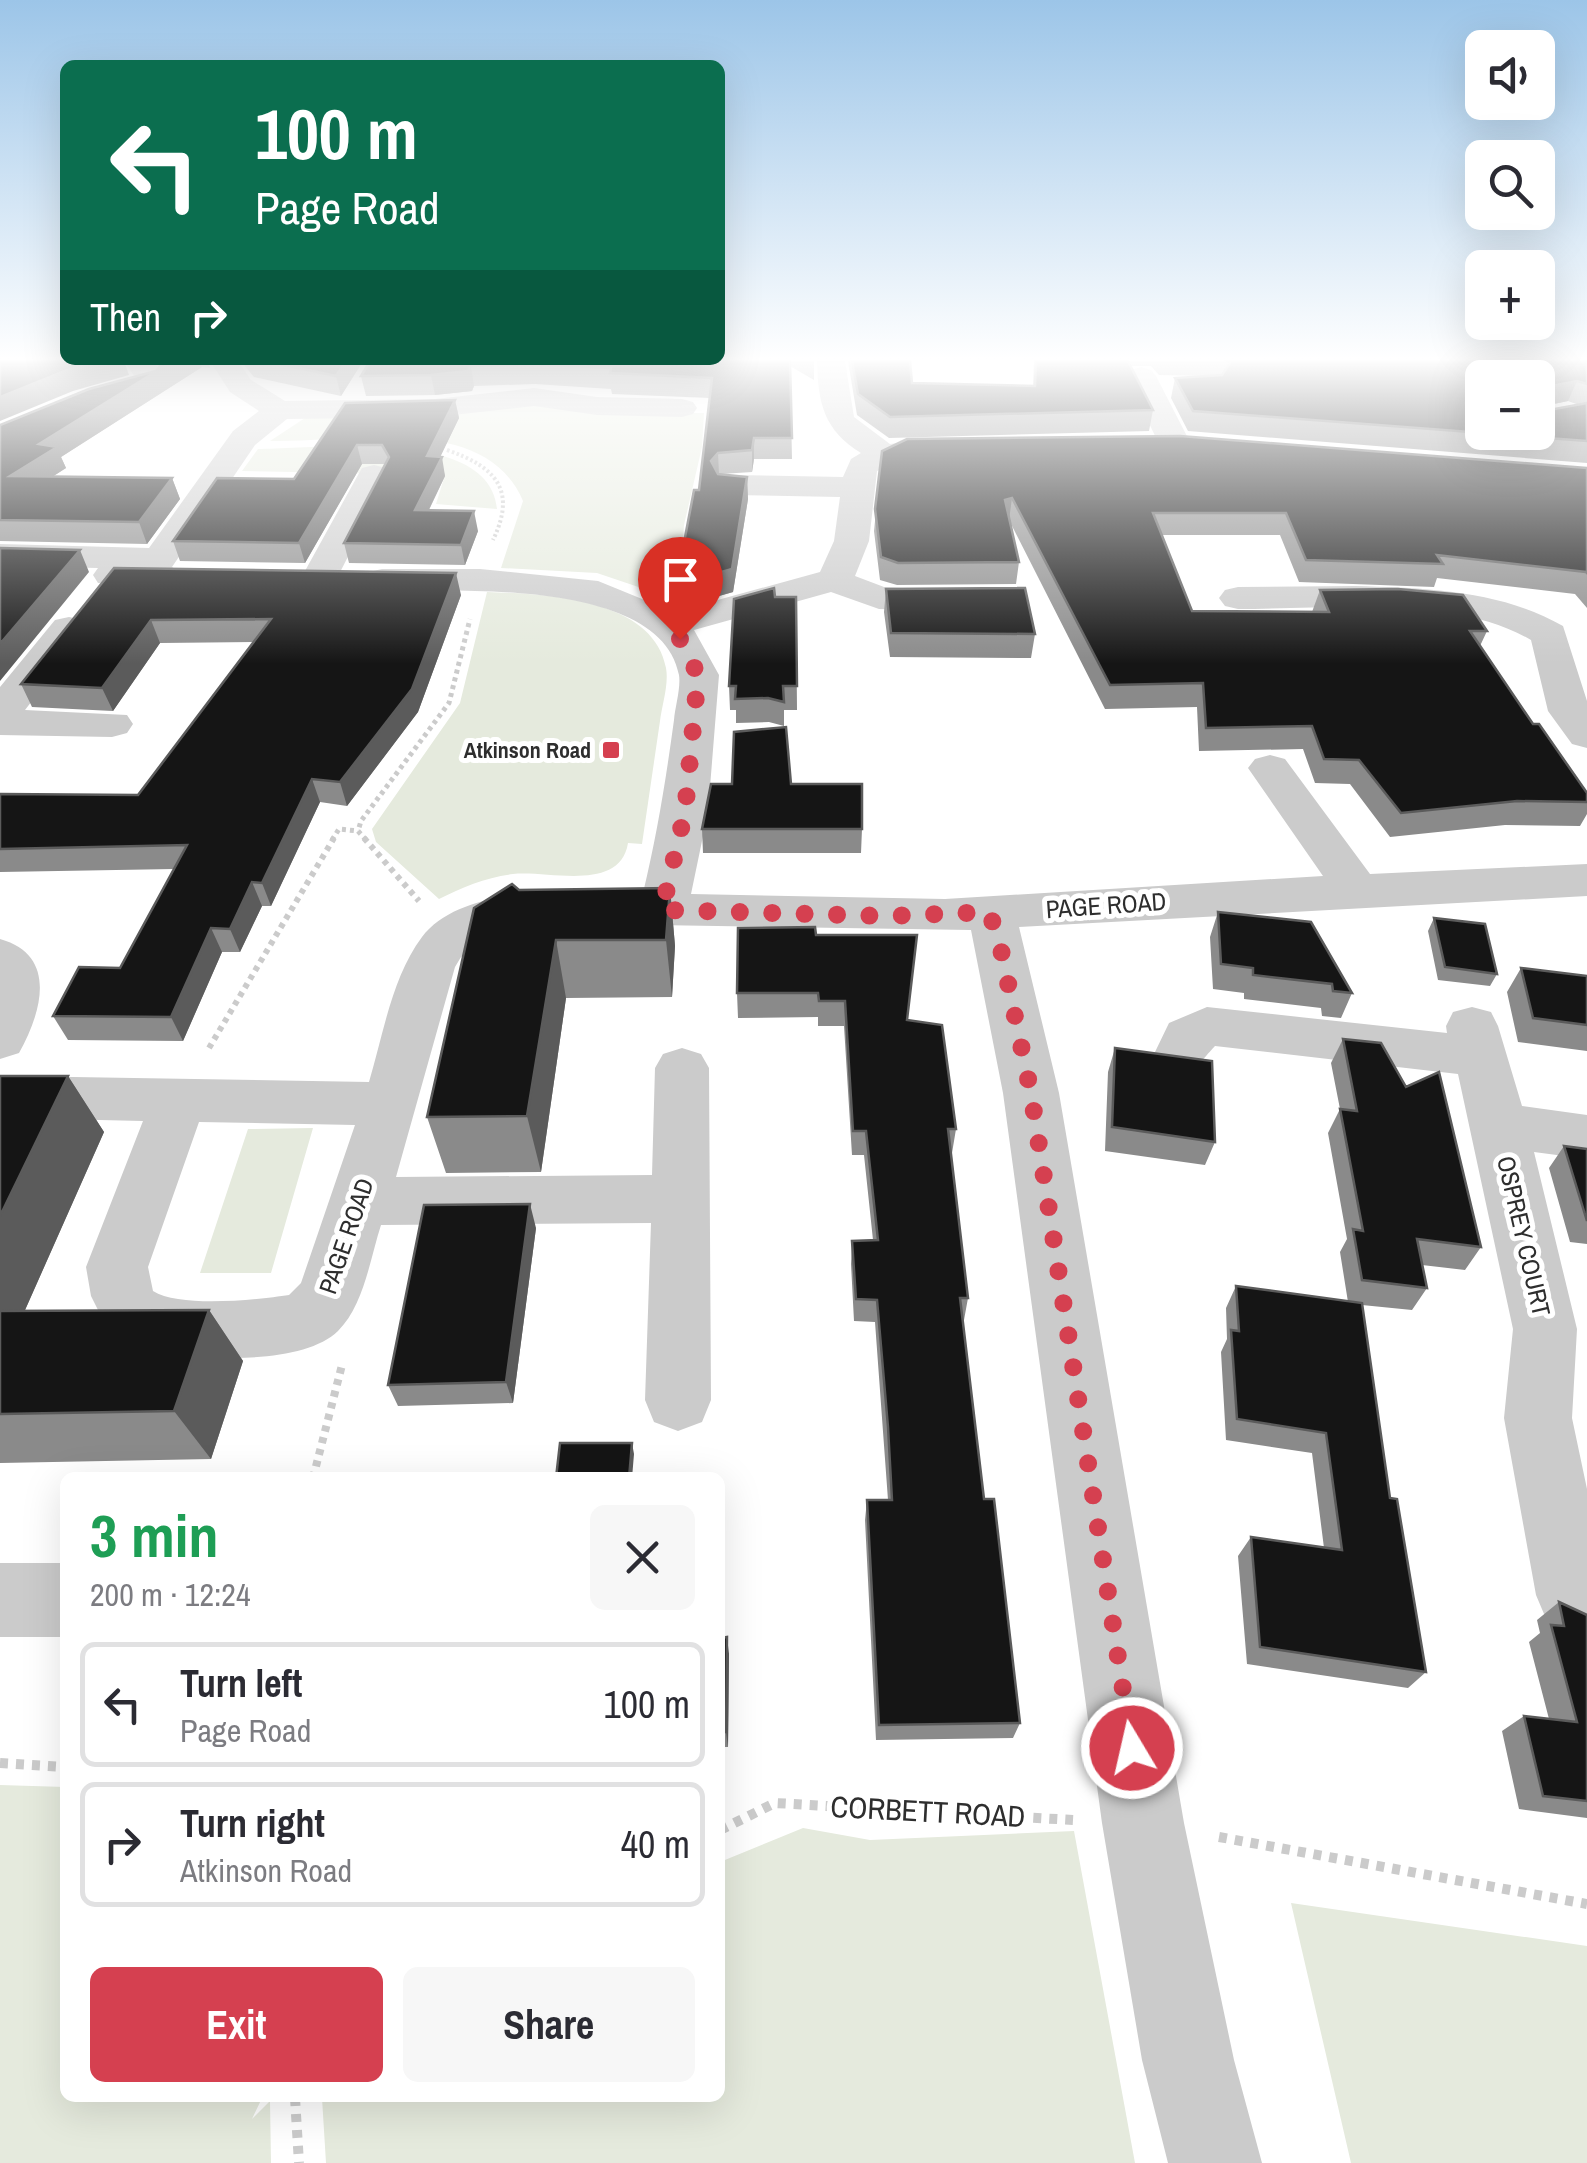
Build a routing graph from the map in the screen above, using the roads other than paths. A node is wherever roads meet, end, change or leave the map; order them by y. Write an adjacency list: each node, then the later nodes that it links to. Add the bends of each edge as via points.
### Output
1 (227, 462): 7 (street)
2 (869, 462): 5 (street)
3 (374, 476): 11 (street)
4 (732, 485): 5 (street)
5 (856, 487): 12 (street, via 849,554)
6 (0, 555): 7 (street)
7 (159, 559): 8 (street)
8 (111, 575): 9 (street); 16 (street)
9 (205, 578)
10 (280, 580): 11 (street)
11 (318, 580): 15 (street, via 480,580 598,592)
12 (833, 580): 14 (street, via 879,598); 15 (street)
13 (1237, 596): 19 (street, via 1456,604 1516,614 1549,634 1569,710)
14 (987, 600)
15 (667, 626): 23 (street, via 698,675 711,742 685,812)
16 (0, 714)
17 (0, 722): 18 (street)
18 (112, 724)
19 (1587, 735)
20 (1270, 768): 22 (street)
21 (1587, 881): 22 (street, PAGE ROAD)
22 (1357, 890): 24 (street, PAGE ROAD)
23 (662, 910): 24 (street, PAGE ROAD); 31 (street, PAGE ROAD, via 530,907 463,929 430,967)
24 (989, 912): 40 (street, via 1031,1093 1143,1823 1188,2060)
25 (0, 956): 26 (street, via 12,967 15,993)
26 (0, 1039)
27 (1182, 1052): 32 (street, OSPREY COURT, via 1188,1036 1206,1026 1476,1041)
28 (682, 1068): 34 (street)
29 (0, 1100): 30 (street)
30 (179, 1101): 31 (street); 35 (street, PAGE ROAD, via 118,1267 132,1314 163,1326 263,1325 318,1312)
31 (390, 1104): 35 (street, PAGE ROAD)
32 (1499, 1125): 33 (street); 37 (street, OSPREY COURT, via 1545,1329 1538,1418)
33 (1587, 1138)
34 (681, 1199): 35 (street); 36 (street)
35 (358, 1201)
36 (678, 1400)
37 (1573, 1595)
38 (0, 1600): 39 (street)
39 (60, 1600)
40 (1215, 2163)

